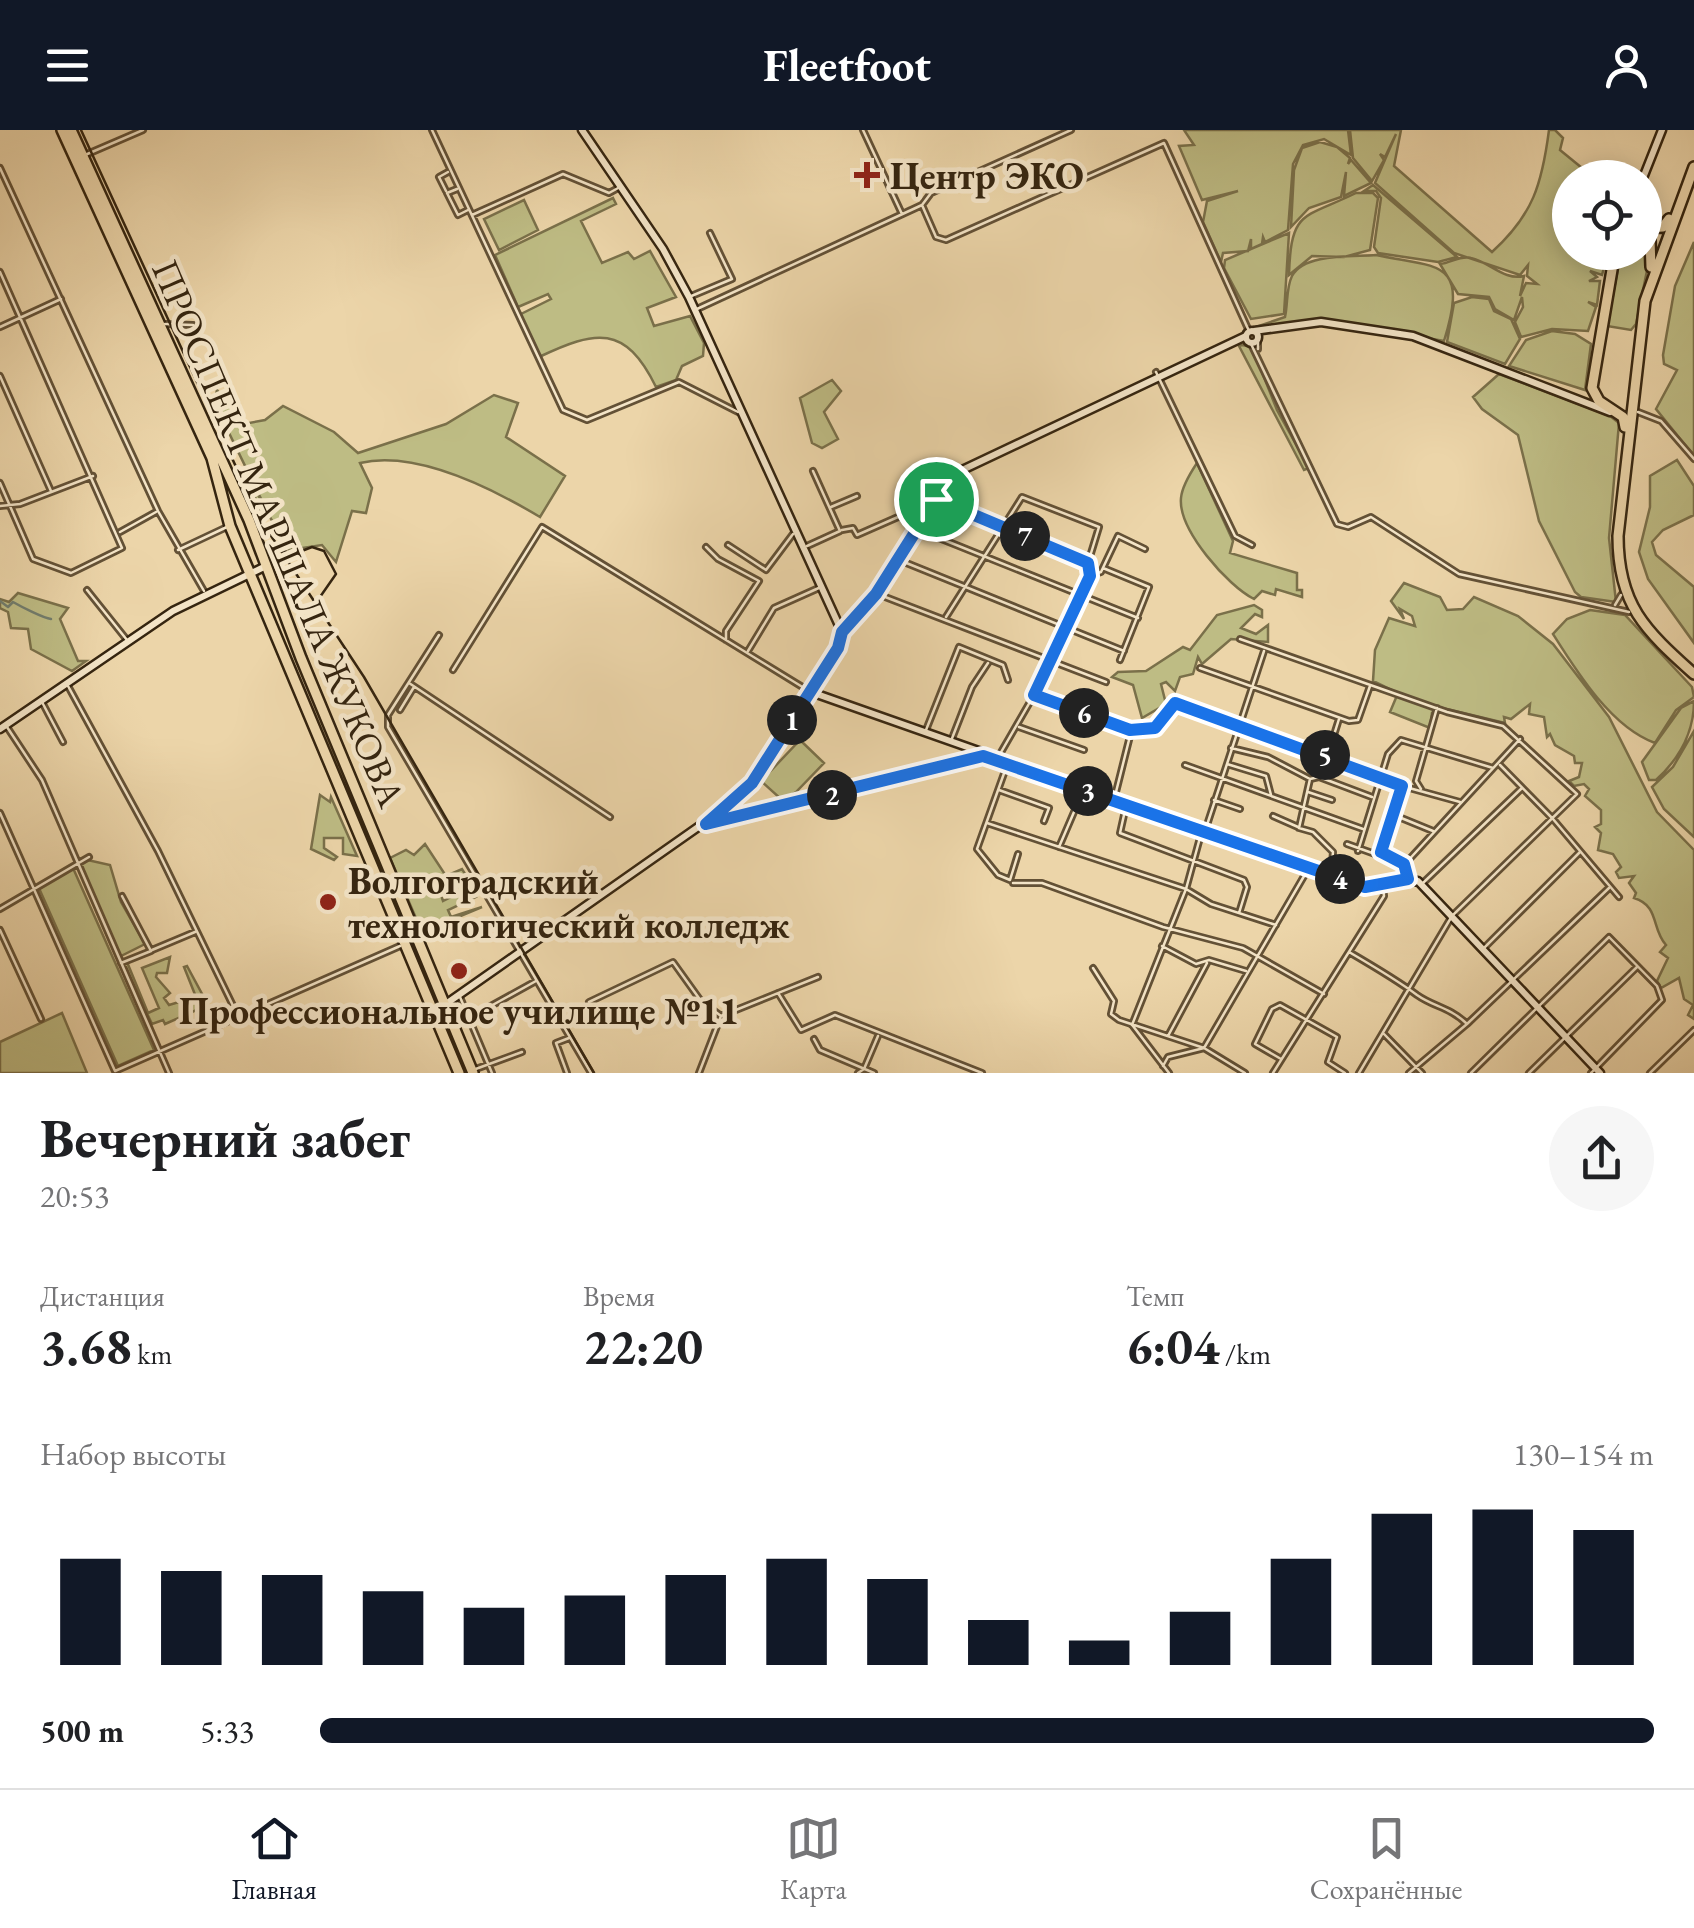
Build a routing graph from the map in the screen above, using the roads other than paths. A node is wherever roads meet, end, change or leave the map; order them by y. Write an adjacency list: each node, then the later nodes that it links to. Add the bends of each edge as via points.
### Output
1 (62, 130): 60 (highway, ПРОСПЕКТ МАРШАЛА ЖУКОВА, via 212,458)
2 (71, 130): 9 (highway, ПРОСПЕКТ МАРШАЛА ЖУКОВА)
3 (143, 130): 9 (street)
4 (432, 130): 14 (street)
5 (582, 130): 16 (main road)
6 (864, 130): 22 (street)
7 (1071, 130): 20 (street, via 931,193)
8 (1662, 130): 11 (main road)
9 (83, 156): 35 (highway, ПРОСПЕКТ МАРШАЛА ЖУКОВА)
10 (1694, 156): 23 (highway)
11 (1650, 160)
12 (1694, 167): 25 (highway)
13 (0, 168): 15 (street)
14 (450, 171): 17 (street); 19 (street, via 438,176)
15 (8, 186): 18 (street); 32 (street)
16 (620, 187): 21 (street, via 609,193 562,174); 31 (main road)
17 (458, 188): 19 (street); 21 (street)
18 (0, 189)
19 (447, 193): 21 (street, via 458,215)
20 (922, 205): 22 (street); 38 (street, via 936,237 946,240 1157,144 1168,146)
21 (469, 213): 46 (street, via 556,402 570,415 587,420 679,382)
22 (902, 214): 33 (street)
23 (1662, 227)
24 (710, 233): 31 (street, via 732,280)
25 (1662, 248)
26 (1613, 270): 41 (highway)
27 (1650, 270): 30 (highway)
28 (1654, 270): 30 (highway)
29 (0, 272): 34 (street)
30 (1649, 285): 42 (highway)
31 (690, 297): 33 (main road)
32 (63, 299): 34 (street); 58 (street)
33 (696, 310): 46 (main road)
34 (20, 318): 37 (street); 50 (street)
35 (160, 324): 36 (street); 75 (highway, ПРОСПЕКТ МАРШАЛА ЖУКОВА)
36 (193, 325)
37 (0, 327)
38 (1252, 338): 39 (main road); 43 (main road, via 1320,322 1413,336); 88 (street, via 1337,524 1348,528 1371,517 1459,574)
39 (1158, 375): 54 (main road, via 971,464); 66 (street, via 1235,536)
40 (0, 376): 52 (street)
41 (1592, 388): 43 (main road); 44 (highway)
42 (1634, 391): 44 (highway, via 1623,403); 45 (highway)
43 (1575, 395): 47 (main road)
44 (1606, 405): 47 (highway)
45 (1632, 411): 48 (street, via 1660,421); 106 (highway, via 1618,570 1646,630)
46 (745, 414): 63 (main road)
47 (1625, 426): 86 (highway, via 1614,548)
48 (1694, 459)
49 (813, 471): 57 (street)
50 (92, 476): 52 (street); 65 (street)
51 (0, 483): 55 (street)
52 (51, 491): 55 (street)
53 (857, 496): 57 (street)
54 (936, 499): 61 (street); 62 (main road)
55 (9, 504): 56 (street); 65 (street, via 34,560 71,573 122,548)
56 (0, 506)
57 (830, 508): 64 (street)
58 (158, 511): 65 (street); 71 (street)
59 (898, 517): 64 (street, via 857,535 853,528)
60 (230, 526): 71 (street); 78 (highway, ПРОСПЕКТ МАРШАЛА ЖУКОВА)
61 (1006, 528): 72 (street); 74 (street); 74 (street, via 1022,498 1099,528)
62 (918, 529): 72 (street); 73 (main road)
63 (798, 530): 68 (main road); 77 (street)
64 (840, 531): 68 (street)
65 (118, 533)
66 (1252, 545)
67 (728, 546): 77 (street)
68 (806, 546): 81 (main road)
69 (706, 547): 80 (street)
70 (1145, 548): 76 (street, via 1118,536)
71 (178, 550): 84 (street)
72 (982, 557): 82 (street); 87 (street)
73 (899, 560): 82 (street); 85 (main road)
74 (1088, 563): 79 (street)
75 (268, 566): 78 (main road); 169 (highway, ПРОСПЕКТ МАРШАЛА ЖУКОВА)
76 (1103, 568): 79 (street); 91 (street, via 1149,587)
77 (766, 570): 80 (street)
78 (250, 574): 84 (main road); 170 (highway, ПРОСПЕКТ МАРШАЛА ЖУКОВА)
79 (1090, 576): 87 (street)
80 (759, 581): 97 (street, via 726,631)
81 (824, 586): 93 (main road); 100 (street, via 774,608)
82 (965, 587): 90 (street); 92 (street)
83 (87, 590): 96 (street)
84 (202, 591): 96 (main road)
85 (876, 594): 90 (street); 93 (main road)
86 (1622, 595): 88 (street); 89 (highway)
87 (1079, 596): 91 (street); 92 (street)
88 (1613, 606): 89 (street)
89 (1629, 612): 106 (highway)
90 (946, 617): 101 (street)
91 (1138, 618): 99 (street)
92 (1064, 627): 99 (street); 101 (street)
93 (842, 632): 114 (main road)
94 (439, 635): 108 (street)
95 (1240, 640): 98 (street)
96 (128, 642): 110 (main road)
97 (726, 642): 100 (street); 105 (street, via 542,527)
98 (1265, 648): 111 (street); 113 (street)
99 (1124, 652): 103 (street)
100 (747, 653): 114 (street)
101 (1050, 659): 109 (street); 115 (street)
102 (990, 660): 107 (street, via 1003,666); 124 (street, via 958,648); 127 (street)
103 (1120, 660)
104 (1200, 668): 113 (street)
105 (453, 670)
106 (1694, 677)
107 (1008, 680)
108 (408, 682): 112 (street); 205 (street, via 388,727)
109 (1106, 682)
110 (67, 684): 116 (main road); 198 (street)
111 (1371, 684): 117 (street); 119 (street, via 1358,720)
112 (414, 686): 118 (street); 160 (street)
113 (1251, 688): 119 (street); 120 (street)
114 (810, 692): 124 (main road); 164 (main road, via 752,783)
115 (1034, 695): 121 (street); 123 (street)
116 (41, 701): 122 (main road); 126 (street)
117 (1438, 706): 125 (street, via 1502,726); 128 (street)
118 (400, 710)
119 (1339, 718): 132 (street)
120 (1239, 723): 123 (street, via 1175,703 1155,728); 129 (street); 132 (street)
121 (1018, 726): 130 (street); 133 (street)
122 (3, 727): 179 (street, via 42,780)
123 (1130, 730): 151 (street)
124 (925, 733): 127 (main road)
125 (1520, 739): 136 (street); 161 (street, via 1577,794)
126 (63, 742)
127 (951, 742): 131 (main road)
128 (1428, 746): 138 (street); 139 (street, via 1402,740 1391,748); 146 (street, via 1416,781)
129 (1230, 747): 135 (street); 140 (street)
130 (1084, 750)
131 (983, 756): 133 (main road); 164 (main road)
132 (1328, 756): 139 (street)
133 (996, 759): 134 (main road)
134 (1008, 763): 144 (street); 145 (main road)
135 (1226, 764): 141 (street); 148 (street, via 1266,776)
136 (1499, 764): 138 (street); 143 (street)
137 (1185, 765): 141 (street)
138 (1493, 768): 153 (street)
139 (1381, 776): 142 (street); 149 (street)
140 (1310, 779): 147 (street); 149 (street)
141 (1222, 780): 148 (street); 150 (street)
142 (1402, 786): 146 (street); 158 (street)
143 (1522, 788): 161 (street); 185 (street)
144 (998, 790): 162 (street, via 1049,808); 163 (street)
145 (1083, 790): 151 (main road); 172 (street)
146 (1422, 790): 153 (street)
147 (1306, 791): 152 (street); 155 (street)
148 (1270, 796): 155 (street)
149 (1375, 798): 166 (street)
150 (1212, 799): 156 (street); 167 (street)
151 (1114, 800): 154 (main road)
152 (1332, 800)
153 (1460, 802): 168 (street)
154 (1126, 805): 167 (main road); 178 (street, via 1120,832)
155 (1301, 807): 165 (street); 166 (street)
156 (1240, 810)
157 (0, 814): 186 (street)
158 (1393, 815): 168 (street); 175 (street)
159 (1272, 816): 165 (street)
160 (610, 817)
161 (1554, 818): 173 (street); 194 (street)
162 (1044, 821)
163 (986, 823): 172 (street); 176 (street, via 976,849 987,865 1010,880)
164 (706, 824): 205 (main road)
165 (1299, 828): 182 (street, via 1333,852)
166 (1364, 830): 174 (street)
167 (1202, 831): 178 (street); 181 (main road)
168 (1434, 831): 180 (street)
169 (373, 832): 170 (highway); 199 (highway, ПРОСПЕКТ МАРШАЛА ЖУКОВА)
170 (360, 837): 201 (highway, ПРОСПЕКТ МАРШАЛА ЖУКОВА)
171 (1347, 844): 174 (street)
172 (1059, 847): 188 (street)
173 (1581, 850): 189 (street); 202 (street)
174 (1358, 851): 175 (street)
175 (1381, 852): 180 (street)
176 (1018, 854)
177 (89, 857): 179 (street)
178 (1192, 858): 188 (street); 193 (street, via 1244,880)
179 (75, 864): 186 (street); 208 (street)
180 (1404, 864): 183 (street)
181 (1308, 868): 182 (main road); 195 (street)
182 (1330, 875): 187 (main road)
183 (1408, 879): 185 (main road); 187 (main road)
184 (1013, 883): 196 (street, via 1042,883)
185 (1422, 884): 194 (main road)
186 (32, 887): 192 (street, via 31,894); 246 (street)
187 (1384, 887): 204 (street)
188 (1186, 888): 193 (street); 196 (street)
189 (1609, 888): 191 (street); 213 (street)
190 (122, 896): 203 (street)
191 (1620, 897)
192 (0, 910)
193 (1239, 913): 195 (street)
194 (1452, 916): 202 (main road); 215 (street)
195 (1276, 925): 206 (street)
196 (1169, 927): 200 (street); 206 (street)
197 (0, 930): 228 (street)
198 (197, 931): 203 (street); 224 (street)
199 (417, 939): 201 (street); 220 (highway, ПРОСПЕКТ МАРШАЛА ЖУКОВА)
200 (1161, 943): 207 (street, via 1196,964); 230 (street)
201 (404, 944): 223 (highway, ПРОСПЕКТ МАРШАЛА ЖУКОВА); 224 (street)
202 (1483, 950): 213 (main road)
203 (151, 951): 208 (street)
204 (1349, 952): 215 (street); 217 (street)
205 (520, 954): 214 (street); 218 (main road)
206 (1257, 956): 211 (street); 217 (street)
207 (1208, 962): 211 (street); 236 (street)
208 (119, 964): 240 (street)
209 (1638, 966): 221 (street, via 1609,937); 237 (street); 249 (street, via 1657,986 1661,1004)
210 (1093, 968): 230 (street, via 1114,1000 1111,1014)
211 (1248, 972): 239 (street)
212 (818, 977): 216 (street)
213 (1512, 979): 221 (main road); 231 (street)
214 (538, 981): 222 (street); 227 (street)
215 (1412, 986): 231 (street); 233 (street)
216 (778, 993): 225 (street); 234 (street, via 801,1030 835,1016)
217 (1324, 994): 226 (street)
218 (460, 996): 220 (main road); 227 (street)
219 (588, 1002): 225 (street, via 673,962)
220 (444, 1006): 223 (main road); 250 (highway, ПРОСПЕКТ МАРШАЛА ЖУКОВА)
221 (1538, 1008): 237 (main road); 267 (street)
222 (556, 1012): 229 (street); 235 (street)
223 (433, 1013): 253 (highway, ПРОСПЕКТ МАРШАЛА ЖУКОВА)
224 (238, 1016): 240 (street)
225 (721, 1016): 257 (street)
226 (1306, 1016): 242 (street); 242 (street, via 1283,1004 1272,1009 1256,1044); 263 (street, via 1337,1037 1328,1062)
227 (469, 1018): 245 (street)
228 (41, 1019)
229 (543, 1020)
230 (1132, 1024): 236 (street); 243 (street)
231 (1468, 1024): 244 (street)
232 (1694, 1030): 269 (street)
233 (1383, 1033): 244 (street); 264 (street)
234 (879, 1034): 247 (street); 251 (street)
235 (570, 1037): 255 (street, via 556,1042); 256 (street)
236 (1168, 1037): 239 (street)
237 (1566, 1037): 249 (main road); 268 (street)
238 (814, 1038): 251 (street, via 820,1050)
239 (1204, 1048): 243 (street, via 1168,1057); 248 (street)
240 (160, 1052): 246 (street); 252 (street)
241 (522, 1052): 245 (street)
242 (1281, 1059): 262 (street)
243 (1163, 1066): 260 (street)
244 (1416, 1066): 265 (street); 266 (street)
245 (488, 1067): 250 (street); 254 (street)
246 (116, 1071)
247 (972, 1071): 259 (street)
248 (1237, 1071): 261 (street)
249 (1595, 1071)
250 (472, 1072)
251 (860, 1072): 258 (street)
252 (169, 1073)
253 (459, 1073)
254 (492, 1073)
255 (567, 1073)
256 (590, 1073)
257 (699, 1073)
258 (874, 1073)
259 (982, 1073)
260 (1169, 1073)
261 (1245, 1073)
262 (1273, 1073)
263 (1345, 1073)
264 (1358, 1073)
265 (1408, 1073)
266 (1422, 1073)
267 (1471, 1073)
268 (1529, 1073)
269 (1650, 1073)

